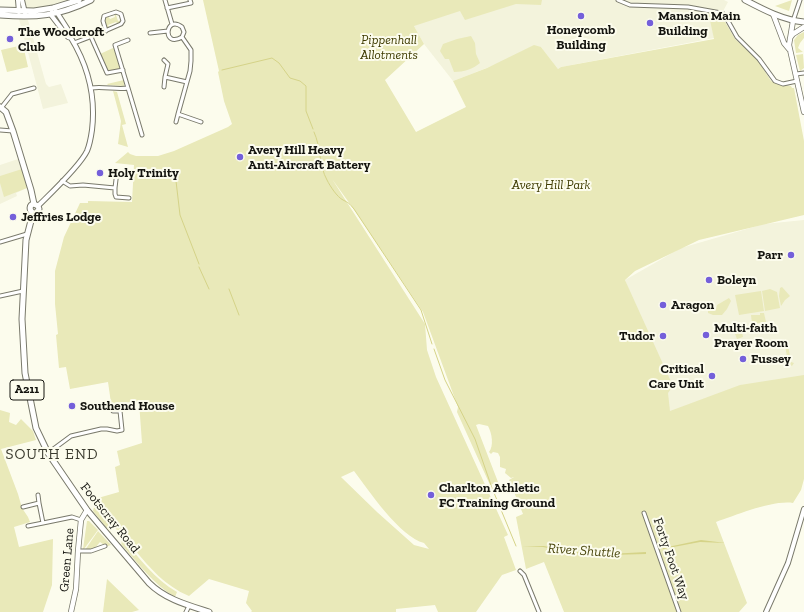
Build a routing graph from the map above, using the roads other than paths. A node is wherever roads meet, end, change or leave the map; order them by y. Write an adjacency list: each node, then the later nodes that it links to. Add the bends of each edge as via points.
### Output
1 (18, 0): 13 (street)
2 (22, 0): 15 (street)
3 (79, 0): 10 (main road)
4 (91, 0): 14 (main road)
5 (165, 0): 11 (street)
6 (190, 0): 11 (street, via 191,3)
7 (618, 0): 38 (street, via 630,5 688,7 721,12 737,37 759,59 775,81 783,84)
8 (745, 0): 17 (main road)
9 (800, 0): 19 (street)
10 (53, 8): 14 (street); 15 (main road); 16 (street)
11 (167, 8): 21 (street)
12 (0, 10): 13 (main road)
13 (19, 11): 15 (main road)
14 (58, 13): 16 (main road); 28 (street)
15 (24, 14): 16 (main road); 18 (main road)
16 (51, 14): 28 (street)
17 (773, 14): 19 (main road); 32 (main road, via 784,43)
18 (0, 15)
19 (793, 21): 20 (main road); 29 (main road)
20 (804, 22)
21 (172, 24): 24 (street); 27 (street, via 182,27)
22 (804, 27): 29 (main road)
23 (106, 31): 23 (street, via 121,24 123,21 120,14 116,12 104,16); 26 (street)
24 (168, 32): 25 (street); 27 (street, via 172,40)
25 (150, 33)
26 (91, 37): 31 (street); 34 (street, via 106,73)
27 (182, 37): 39 (street, via 191,50)
28 (71, 38): 31 (street)
29 (789, 39): 32 (main road)
30 (128, 40): 34 (street, via 115,45)
31 (74, 44): 42 (street)
32 (790, 51): 36 (main road)
33 (164, 60): 37 (street, via 168,64)
34 (123, 70): 43 (street)
35 (804, 73): 36 (street)
36 (796, 74): 38 (main road)
37 (165, 77): 39 (street); 40 (street)
38 (797, 81): 44 (main road)
39 (187, 82): 47 (street)
40 (164, 87)
41 (34, 88): 45 (street, via 12,94)
42 (91, 88): 43 (street); 54 (street, via 94,109 89,146 84,156)
43 (128, 88): 52 (street)
44 (803, 103): 46 (main road)
45 (0, 107): 51 (main road, A211, via 6,112)
46 (804, 112)
47 (178, 114): 48 (street); 49 (street)
48 (176, 122)
49 (201, 122)
50 (0, 130): 51 (street)
51 (13, 130): 57 (main road, A211)
52 (142, 135)
53 (117, 171): 55 (street)
54 (62, 181): 55 (street, via 70,186); 57 (street)
55 (115, 188): 56 (street, via 116,197)
56 (129, 198)
57 (36, 205): 58 (main road, Footscray Road / A211, via 30,208 33,213)
58 (27, 234): 59 (street); 60 (main road, Footscray Road / A211)
59 (0, 242)
60 (23, 291): 61 (street); 63 (main road, Footscray Road / A211, via 27,386 36,428)
61 (0, 296)
62 (114, 411): 63 (street, via 120,411 122,430 101,429 71,436)
63 (48, 453): 67 (main road, Footscray Road / A211)
64 (38, 495): 65 (street)
65 (39, 504): 66 (street); 71 (street)
66 (23, 507)
67 (87, 510): 70 (main road, Green Lane); 76 (main road, Footscray Road / A211, via 154,587)
68 (804, 510): 82 (street, via 788,563)
69 (644, 513): 81 (street, Forty Foot Way)
70 (81, 520): 71 (street, via 72,517); 74 (main road, Green Lane)
71 (44, 523): 72 (street)
72 (28, 526)
73 (105, 546): 74 (street, via 91,551)
74 (78, 551): 77 (main road, Green Lane, via 76,589)
75 (520, 571): 80 (street)
76 (190, 606): 78 (street); 79 (main road, Footscray Road / A211)
77 (70, 612)
78 (186, 612)
79 (208, 612)
80 (539, 612)
81 (679, 612)
82 (766, 612)

